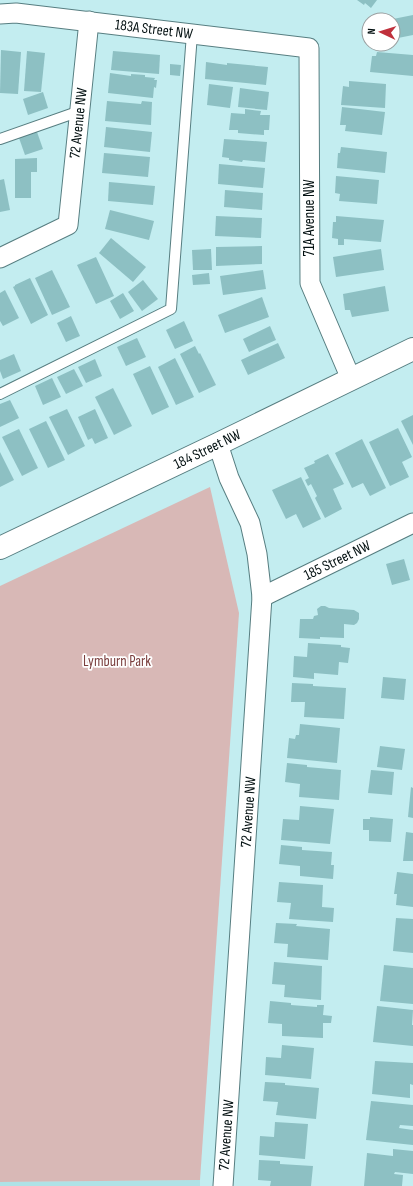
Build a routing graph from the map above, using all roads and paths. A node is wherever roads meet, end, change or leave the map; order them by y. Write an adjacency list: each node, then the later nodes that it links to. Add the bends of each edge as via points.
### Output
1 (0, 14): 2 (street, 183A Street NW, via 16,13)
2 (89, 21): 3 (street, 183A Street NW); 5 (street, 72 Avenue NW)
3 (192, 34): 4 (street, 183A Street NW); 10 (lane, via 171,309)
4 (309, 48): 9 (street, 71A Avenue NW, via 310,283)
5 (80, 111): 6 (lane); 7 (street, 72 Avenue NW, via 68,225)
6 (0, 139)
7 (0, 258)
8 (413, 348): 9 (street, 184 Street NW)
9 (351, 379): 11 (street, 184 Street NW)
10 (0, 394)
11 (218, 444): 13 (street, 184 Street NW); 14 (street, 72 Avenue NW, via 229,478 250,523)
12 (413, 524): 14 (street, 185 Street NW)
13 (0, 548)
14 (262, 597): 15 (street, 72 Avenue NW)
15 (223, 1186)

